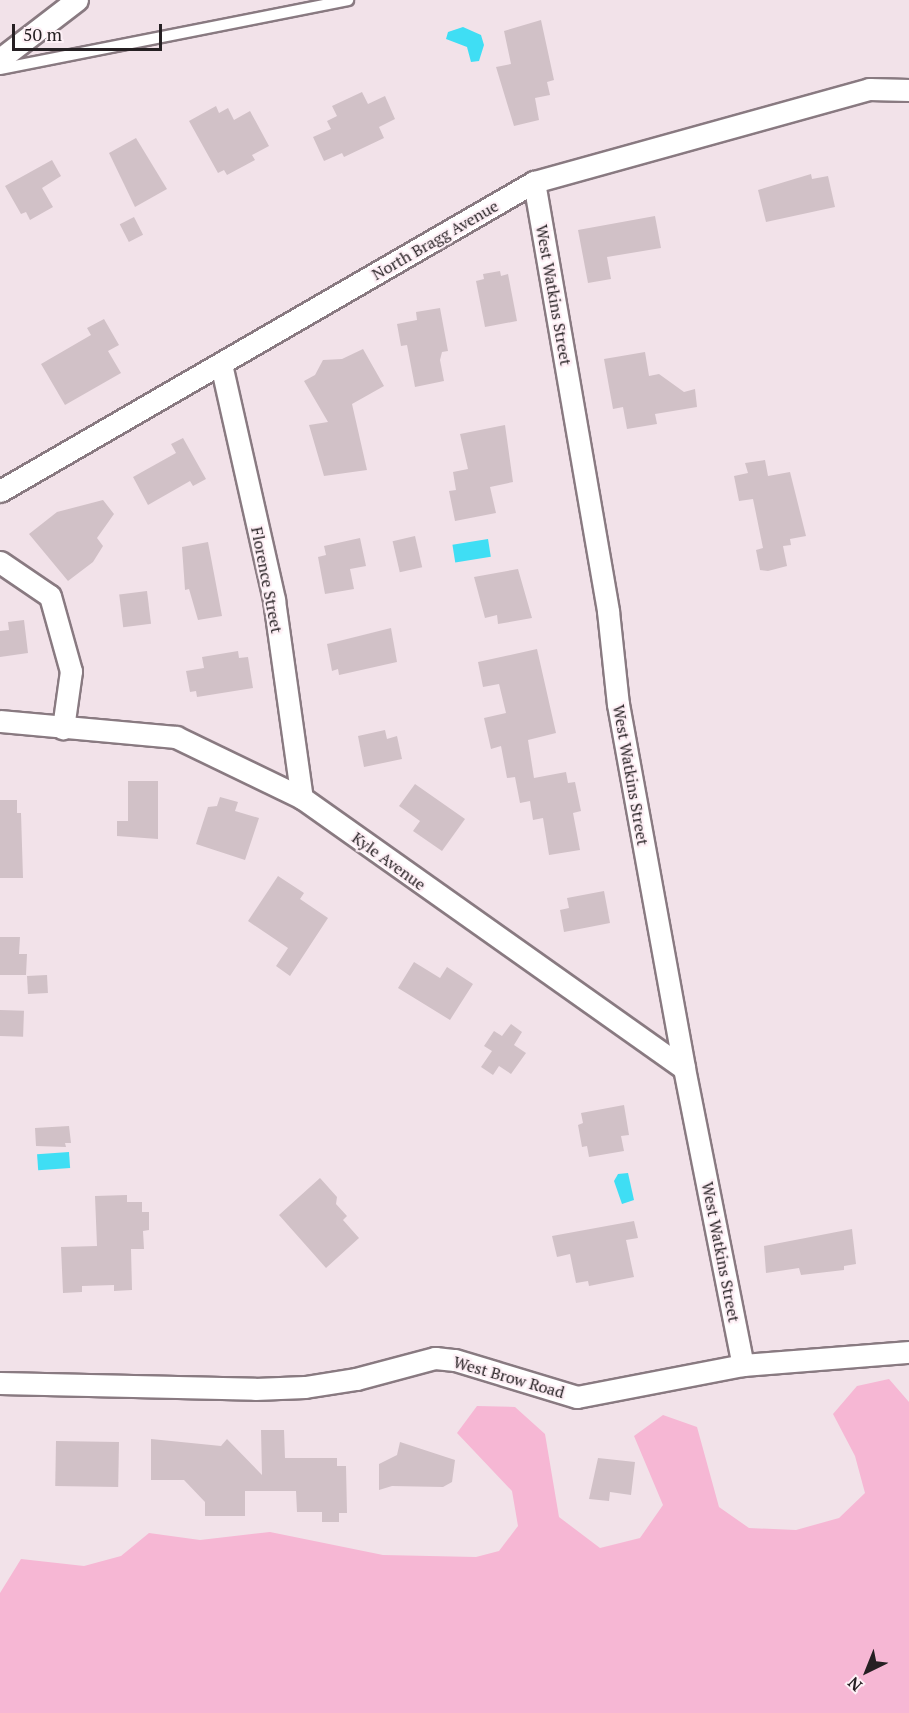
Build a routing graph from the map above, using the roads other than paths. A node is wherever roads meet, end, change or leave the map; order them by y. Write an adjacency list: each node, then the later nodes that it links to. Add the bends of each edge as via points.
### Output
1 (77, 0): 3 (street)
2 (348, 0): 4 (lane)
3 (0, 59)
4 (0, 69)
5 (909, 90): 6 (street, North Bragg Avenue, via 869,89)
6 (534, 182): 7 (street, North Bragg Avenue); 13 (street, West Watkins Street, via 608,611 618,704)
7 (220, 364): 8 (street, North Bragg Avenue); 12 (street, Florence Street, via 274,600)
8 (0, 491)
9 (0, 562): 11 (street, via 50,596 71,671)
10 (0, 721): 11 (street, Kyle Avenue)
11 (63, 728): 12 (street, Kyle Avenue, via 176,737)
12 (302, 798): 13 (street, Kyle Avenue)
13 (684, 1068): 15 (street, West Watkins Street)
14 (909, 1352): 15 (street, West Brow Road)
15 (743, 1365): 16 (street, West Brow Road, via 577,1397 455,1360 435,1358 356,1379 295,1387)
16 (0, 1383)

